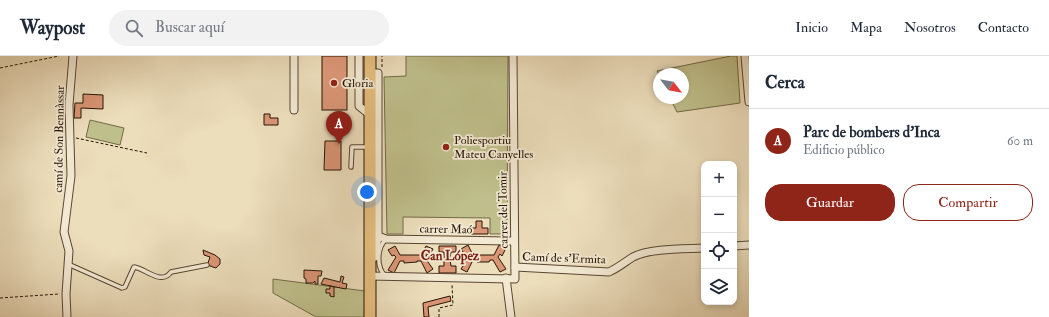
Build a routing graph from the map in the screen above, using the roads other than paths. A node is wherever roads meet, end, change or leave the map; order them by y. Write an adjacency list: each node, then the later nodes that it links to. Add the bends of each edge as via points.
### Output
1 (73, 56): 19 (street, camí de Son Bennàssar, via 69,105 71,176 64,232 69,251)
2 (294, 56): 9 (street)
3 (359, 56): 10 (street, via 360,106)
4 (370, 56): 7 (main road)
5 (513, 56): 15 (street, carrer del Tomir)
6 (745, 56): 8 (street)
7 (370, 73): 10 (main road); 13 (street, via 378,73)
8 (749, 102)
9 (294, 110)
10 (370, 115): 11 (main road)
11 (370, 147): 12 (lane, via 352,147); 22 (main road)
12 (351, 167)
13 (378, 236): 14 (street, carrer Maó); 22 (street, via 375,268)
14 (386, 239): 15 (street, carrer Maó); 23 (lane, via 380,251 379,268)
15 (514, 241): 21 (street, carrer del Tomir)
16 (749, 245): 17 (street)
17 (737, 246)
18 (701, 248): 21 (street, Camí de s'Ermita, via 645,254 634,257 609,272)
19 (68, 264): 20 (lane, via 122,288 125,287 134,267 158,278 168,276 171,272); 25 (street, camí de Son Bennàssar)
20 (207, 265)
21 (515, 267): 24 (street, via 515,279)
22 (370, 276): 23 (street); 26 (main road)
23 (386, 276): 24 (street)
24 (506, 278): 27 (street)
25 (67, 317)
26 (370, 317)
27 (510, 317)

